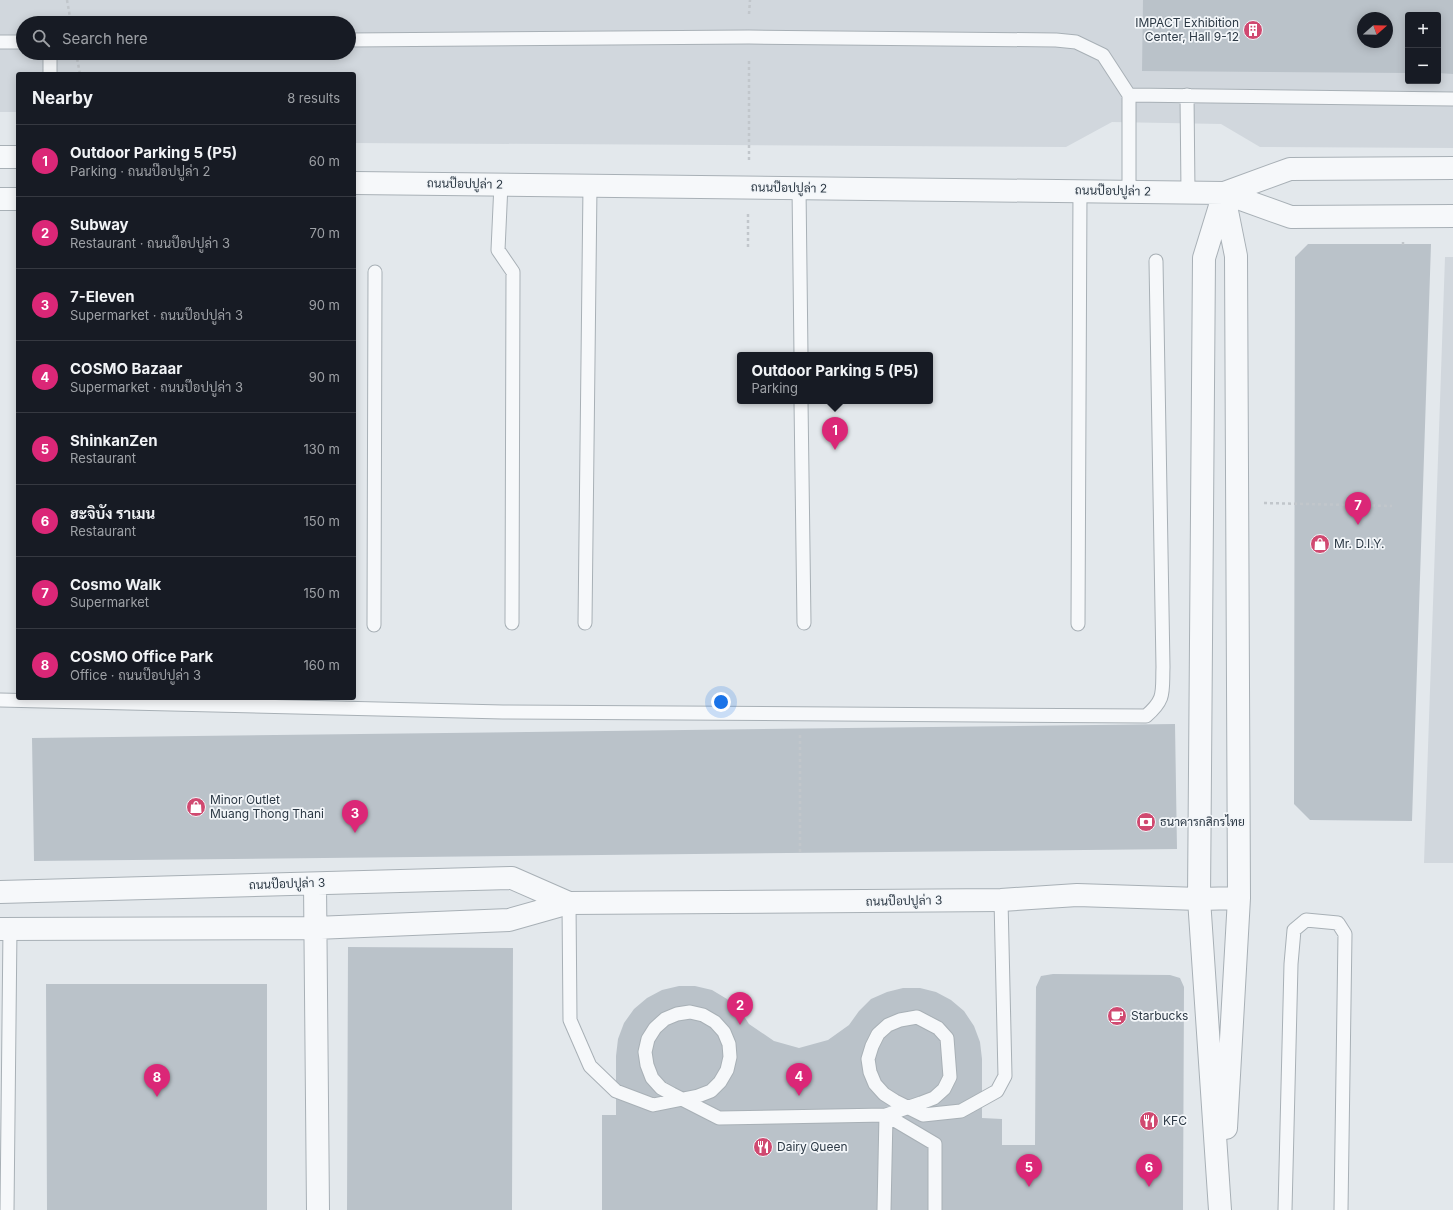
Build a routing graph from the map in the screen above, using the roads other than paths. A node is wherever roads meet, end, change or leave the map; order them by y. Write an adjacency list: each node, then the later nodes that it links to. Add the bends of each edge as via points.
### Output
1 (356, 40): 6 (lane, via 749,38 1076,42 1103,55)
2 (0, 42): 3 (lane)
3 (16, 42)
4 (50, 60): 5 (lane)
5 (50, 72)
6 (1129, 95): 7 (lane); 17 (lane)
7 (1187, 95): 8 (lane); 18 (lane)
8 (1453, 99)
9 (0, 156): 10 (street)
10 (16, 157)
11 (1453, 168): 19 (street, ถนนป๊อปปูล่า 2, via 1290,169)
12 (356, 183): 13 (street, ถนนป๊อปปูล่า 2)
13 (501, 184): 14 (street, ถนนป๊อปปูล่า 2); 28 (lane, via 498,250 513,272)
14 (590, 186): 15 (street, ถนนป๊อปปูล่า 2); 27 (lane)
15 (799, 188): 16 (street, ถนนป๊อปปูล่า 2); 25 (lane)
16 (1080, 191): 17 (street, ถนนป๊อปปูล่า 2); 30 (lane)
17 (1129, 192): 18 (street, ถนนป๊อปปูล่า 2)
18 (1188, 192): 19 (street, ถนนป๊อปปูล่า 2)
19 (1224, 193): 22 (street, ถนนป๊อปปูล่า 2, via 1291,216); 36 (street, via 1204,258); 37 (street, via 1236,256)
20 (0, 199): 21 (street)
21 (16, 200)
22 (1453, 216)
23 (1156, 261): 33 (lane, via 1163,667 1162,696 1157,707 1146,716 577,713)
24 (376, 272): 31 (lane)
25 (801, 352)
26 (801, 404): 29 (lane)
27 (584, 622)
28 (512, 623)
29 (804, 623)
30 (1078, 624)
31 (374, 625)
32 (0, 700): 33 (lane)
33 (315, 702)
34 (315, 884): 35 (street, ถนนป๊อปปูล่า 3); 39 (street, ถนนป๊อปปูล่า 3, via 512,878); 41 (street)
35 (0, 892)
36 (1199, 898): 37 (street, ถนนป๊อปปูล่า 3); 38 (street, ถนนป๊อปปูล่า 3, via 1077,895); 47 (street)
37 (1239, 898): 47 (street)
38 (1001, 900): 39 (street, ถนนป๊อปปูล่า 3); 42 (lane, via 1005,1076 997,1091 961,1111 923,1115 909,1108 902,1105 884,1094 875,1084 868,1059 878,1034 900,1020 917,1017 938,1028 946,1038 950,1077 944,1089 934,1098 921,1102 914,1105 907,1107 893,1112)
39 (569, 903): 41 (street, ถนนป๊อปปูล่า 3, via 509,920); 42 (lane, via 570,1020 590,1066 616,1091 653,1105 676,1101 683,1099 698,1096 710,1091 720,1082 730,1058 729,1044 724,1032 704,1015 690,1012 665,1019 648,1039 645,1052 652,1078 661,1088 679,1098 686,1101 719,1118)
40 (5, 928): 41 (street, ถนนป๊อปปูล่า 3); 43 (lane)
41 (315, 928): 44 (street)
42 (886, 1114): 45 (lane); 46 (lane, via 935,1144)
43 (7, 1210)
44 (318, 1210)
45 (884, 1210)
46 (935, 1210)
47 (1221, 1210)
48 (1285, 1210): 49 (lane, via 1291,964 1294,930 1306,920 1338,923 1345,934)
49 (1341, 1210)

